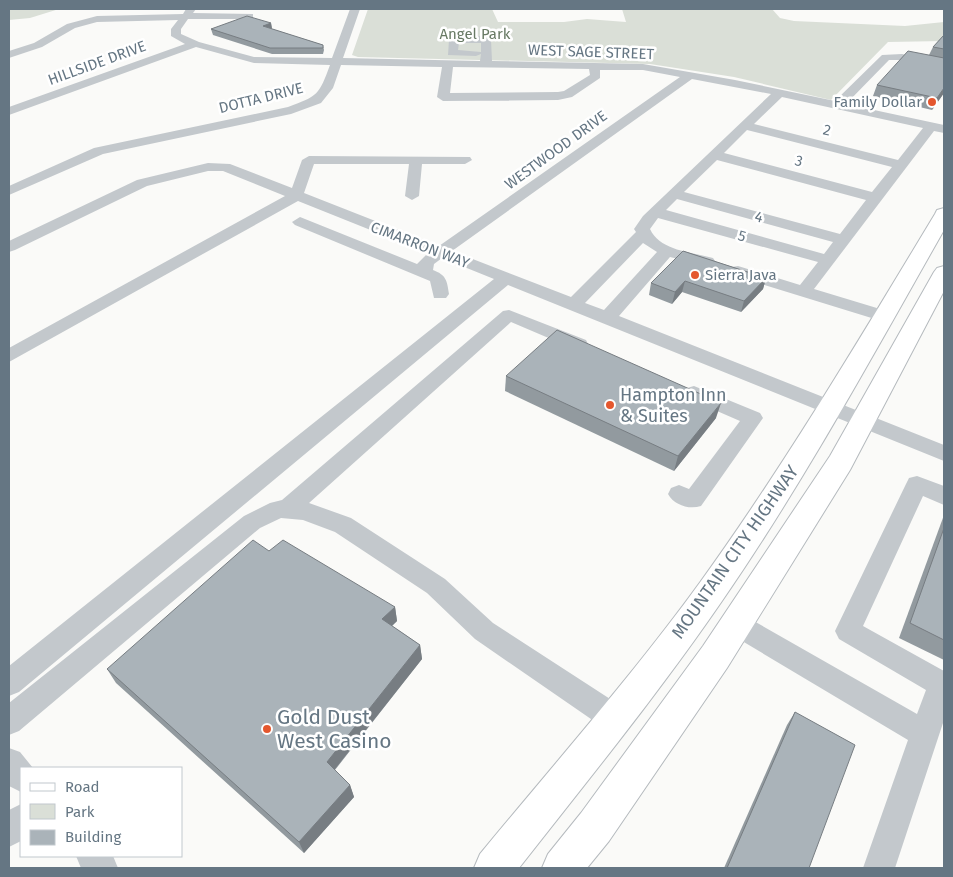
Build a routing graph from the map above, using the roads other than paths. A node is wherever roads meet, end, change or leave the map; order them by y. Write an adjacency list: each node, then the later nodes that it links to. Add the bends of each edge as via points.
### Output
1 (355, 9): 6 (street, DOTTA DRIVE)
2 (188, 12): 3 (street); 4 (street, WEST SAGE STREET, via 176,29 176,36); 5 (street, via 97,19 71,26 38,46)
3 (250, 16)
4 (195, 44): 6 (street, WEST SAGE STREET, via 254,60); 14 (street, HILLSIDE DRIVE)
5 (10, 54)
6 (337, 62): 7 (street, WEST SAGE STREET); 22 (street, DOTTA DRIVE, via 324,94 306,106 200,124 100,151)
7 (448, 63): 8 (street, WEST SAGE STREET, via 486,58); 8 (street, via 443,97 486,102 568,94 596,76)
8 (593, 65): 10 (street, WEST SAGE STREET, via 643,67)
9 (944, 66): 11 (street, via 886,57)
10 (690, 74): 12 (street, WEST SAGE STREET); 36 (street, WESTWOOD DRIVE)
11 (847, 95): 13 (street); 15 (street)
12 (775, 97): 13 (street, WEST SAGE STREET); 16 (street); 17 (street)
13 (838, 105): 17 (street, WEST SAGE STREET)
14 (9, 111)
15 (944, 117)
16 (745, 126): 18 (street); 21 (street, 2)
17 (933, 130): 21 (street)
18 (714, 155): 23 (street); 26 (street, 3)
19 (416, 160): 20 (street); 24 (street, via 309,160); 25 (street)
20 (465, 160)
21 (901, 165): 26 (street)
22 (9, 191)
23 (674, 194): 27 (street); 32 (street, 4)
24 (296, 196): 30 (street, CIMARRON WAY); 34 (street, CIMARRON WAY, via 225,167 208,167 142,184); 48 (street)
25 (412, 196)
26 (876, 198): 32 (street)
27 (655, 212): 31 (street, via 642,229); 37 (street, 5)
28 (944, 214): 44 (main road, MOUNTAIN CITY HIGHWAY)
29 (300, 222): 33 (street)
30 (385, 231): 33 (street); 36 (street, CIMARRON WAY)
31 (643, 234): 35 (street, via 660,248); 43 (street)
32 (843, 240): 37 (street)
33 (356, 245): 38 (street)
34 (9, 247)
35 (668, 250): 41 (street); 45 (street)
36 (441, 253): 38 (street, WESTWOOD DRIVE, via 426,262); 40 (street, CIMARRON WAY)
37 (828, 260): 41 (street)
38 (424, 272): 42 (street, via 438,278)
39 (944, 272): 51 (main road, MOUNTAIN CITY HIGHWAY)
40 (506, 278): 43 (street, CIMARRON WAY); 57 (street)
41 (804, 291): 44 (street)
42 (440, 294)
43 (578, 306): 45 (street, CIMARRON WAY); 46 (street)
44 (884, 316): 50 (main road, MOUNTAIN CITY HIGHWAY)
45 (607, 318): 50 (street, CIMARRON WAY)
46 (555, 334): 47 (street); 55 (street, via 509,315)
47 (600, 353)
48 (9, 356)
49 (672, 384): 53 (street, via 753,418 693,500)
50 (831, 407): 51 (street, CIMARRON WAY); 58 (main road, MOUNTAIN CITY HIGHWAY, via 710,593)
51 (863, 422): 52 (street, CIMARRON WAY); 56 (main road, MOUNTAIN CITY HIGHWAY)
52 (944, 453)
53 (678, 494)
54 (944, 496): 60 (street, via 917,484 848,631 942,684)
55 (286, 510): 58 (street, via 305,511 343,526 436,586 484,631); 59 (street, via 278,509 252,522)
56 (736, 624): 60 (street); 68 (main road, MOUNTAIN CITY HIGHWAY, via 596,827)
57 (9, 683)
58 (614, 718): 67 (main road, MOUNTAIN CITY HIGHWAY)
59 (9, 722)
60 (925, 734): 69 (street)
61 (9, 762): 62 (street)
62 (20, 775)
63 (20, 821): 64 (street)
64 (9, 831)
65 (93, 857): 66 (street)
66 (102, 868)
67 (494, 868)
68 (562, 868)
69 (880, 868)

